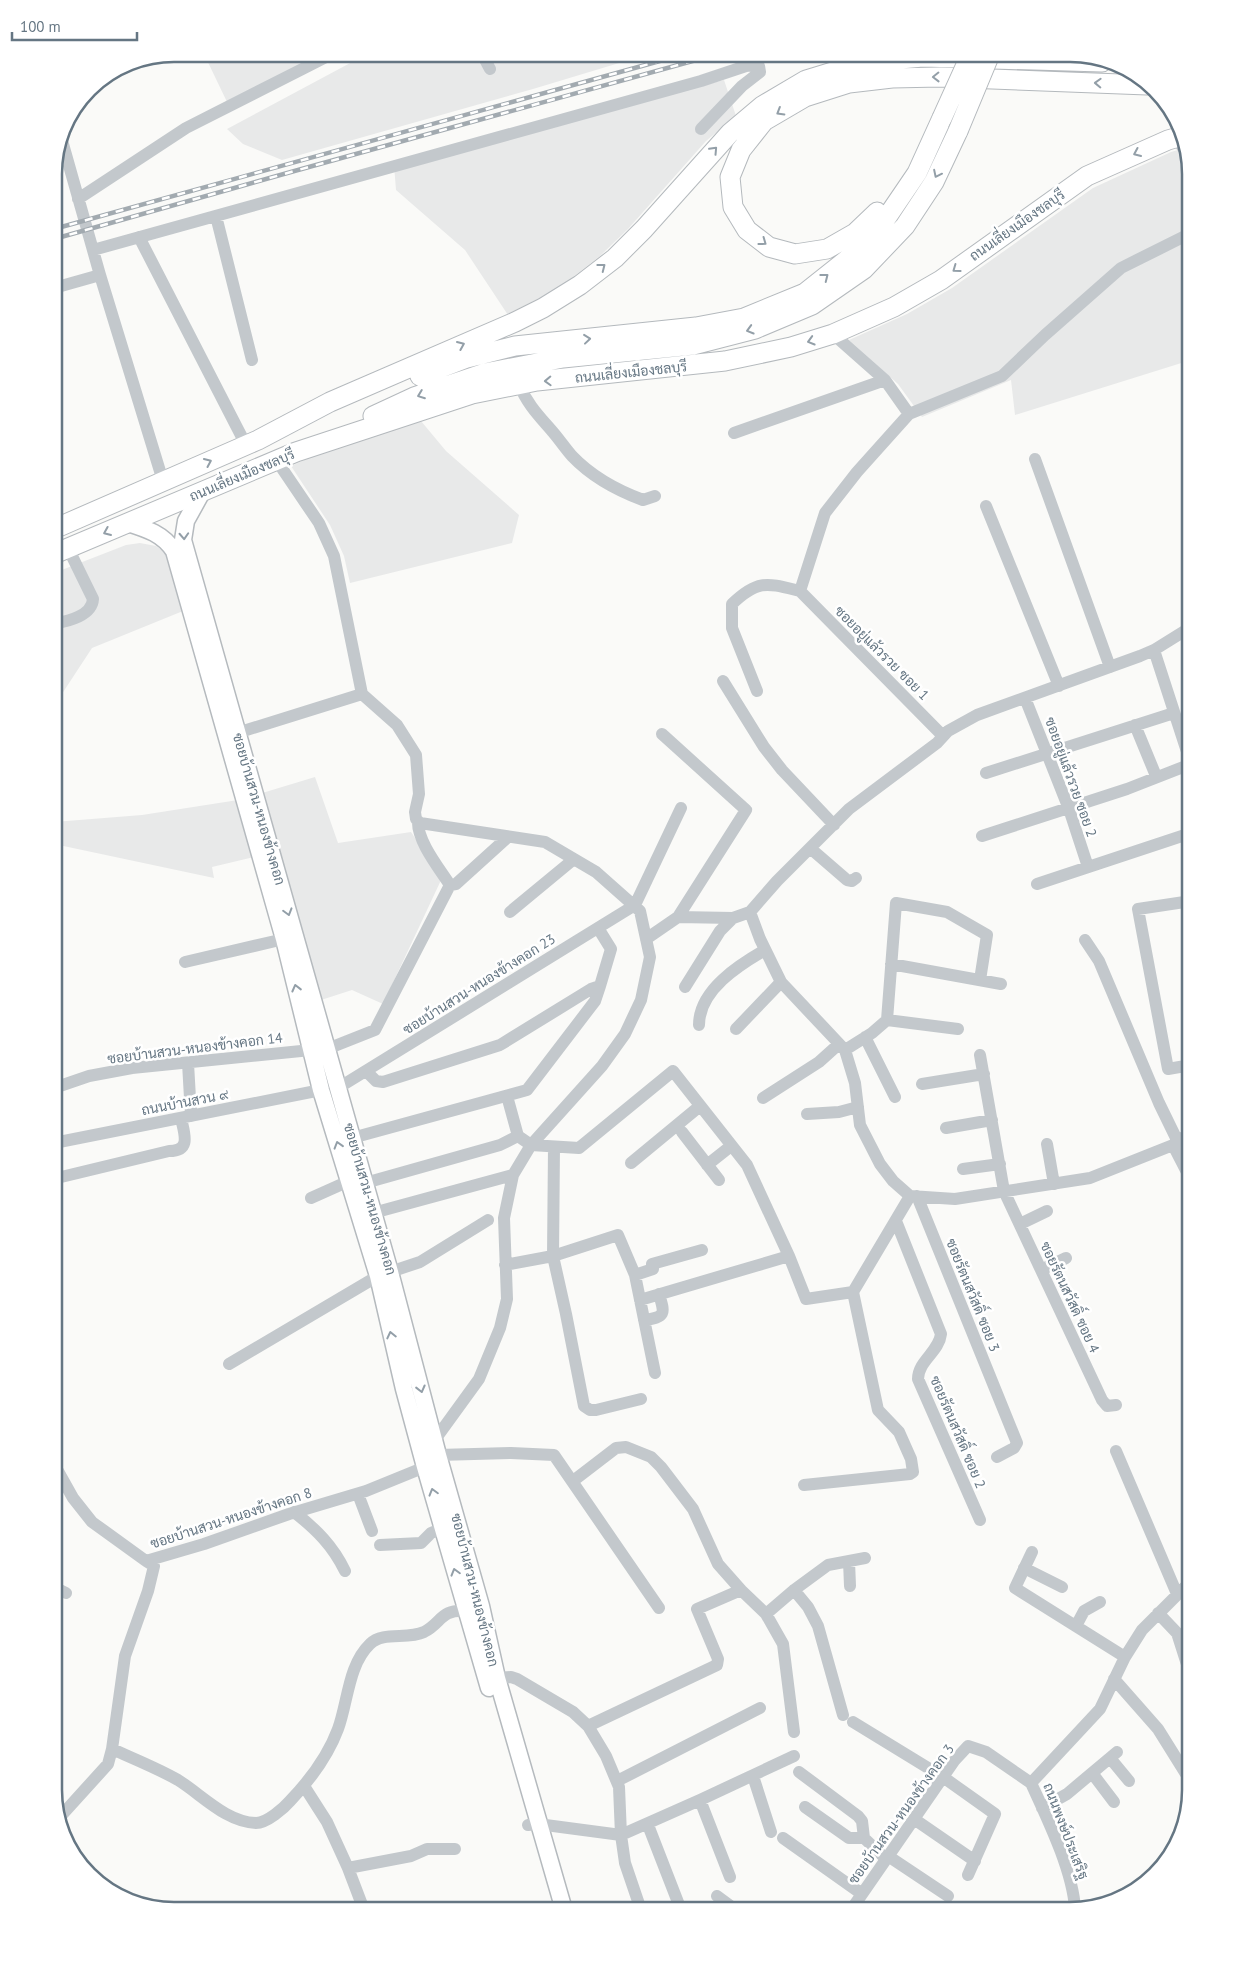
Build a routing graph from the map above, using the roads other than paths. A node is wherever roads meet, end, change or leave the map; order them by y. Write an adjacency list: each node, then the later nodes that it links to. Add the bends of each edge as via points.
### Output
1 (314, 63): 12 (street, via 186,128)
2 (487, 63): 6 (street)
3 (862, 63): 25 (highway, ถนนเลี่ยงเมืองชลบุรี, one-way to 3, via 330,402 515,322 580,285 615,258 730,133 762,106 806,80)
4 (967, 63): 11 (highway, bridge)
5 (986, 63): 26 (highway, one-way to 26, bridge, via 934,182 905,226 864,269 812,305 755,329 693,345 563,358 485,373 414,397)
6 (490, 68)
7 (1137, 85): 11 (highway, one-way to 11, via 940,77 848,83 805,97 764,121 741,150 730,177 733,207 747,230 769,247 795,254 827,250 855,233)
8 (701, 129): 13 (street, via 760,72 760,66 753,64)
9 (1177, 141): 19 (highway, ถนนเลี่ยงเมืองชลบุรี, one-way to 19, via 1168,140 1087,176 941,280 894,307)
10 (65, 151): 12 (street)
11 (917, 173): 25 (highway, one-way to 11, via 449,365 515,346 696,328 744,318 805,292 849,258 882,223)
12 (78, 199): 16 (street)
13 (216, 216): 14 (street); 20 (street)
14 (139, 237): 16 (street); 25 (street)
15 (1182, 238): 23 (street, via 1121,268 1002,376)
16 (93, 250): 17 (street)
17 (100, 275): 18 (street); 29 (street)
18 (63, 285)
19 (833, 334): 21 (street); 22 (highway, ถนนเลี่ยงเมืองชลบุรี, one-way to 22, via 725,361)
20 (252, 360)
21 (885, 380): 23 (street); 24 (street)
22 (519, 384): 26 (highway, ถนนเลี่ยงเมืองชลบุรี, via 472,394); 31 (street, via 537,415 571,456 594,476 643,500)
23 (909, 414): 37 (street, via 825,513)
24 (734, 433)
25 (252, 443): 29 (highway, ถนนเลี่ยงเมืองชลบุรี, one-way to 25)
26 (296, 452): 27 (highway, ถนนเลี่ยงเมืองชลบุรี)
27 (277, 460): 30 (highway, ถนนเลี่ยงเมืองชลบุรี); 45 (street, via 319,523 334,556)
28 (1035, 460): 41 (street)
29 (163, 481): 34 (highway, ถนนเลี่ยงเมืองชลบุรี)
30 (202, 492): 33 (highway, ถนนเลี่ยงเมืองชลบุรี); 49 (main road, ซอยบ้านสวน-หนองข้างคอก, one-way to 49, via 186,521 183,540)
31 (655, 496)
32 (986, 506): 43 (street)
33 (128, 523): 35 (highway, ถนนเลี่ยงเมืองชลบุรี, one-way to 35); 77 (main road, ซอยบ้านสวน-หนองข้างคอก, via 153,532 174,551)
34 (63, 526)
35 (63, 550)
36 (63, 554): 38 (street, via 93,600 87,612)
37 (800, 592): 44 (street, via 769,584 746,591 732,604 732,628); 51 (street, ซอยอยู่แล้วรวย ซอย 1)
38 (63, 622)
39 (1182, 633): 40 (street)
40 (1154, 650): 41 (street); 47 (street)
41 (1110, 667): 43 (street)
42 (723, 681): 60 (street, via 764,747)
43 (1059, 686): 46 (street)
44 (757, 691)
45 (362, 694): 49 (street); 59 (street, via 397,725 416,755 419,794 415,812)
46 (1026, 698): 51 (street, via 977,716); 53 (street, ซอยอยู่แล้วรวย ซอย 2)
47 (1174, 713): 48 (street); 52 (street)
48 (1135, 725): 53 (street); 56 (street)
49 (238, 732): 94 (main road, ซอยบ้านสวน-หนองข้างคอก, one-way to 94)
50 (662, 734): 74 (street, via 746,810)
51 (943, 736): 60 (street, via 849,809)
52 (1182, 737)
53 (1047, 753): 55 (street); 58 (street, ซอยอยู่แล้วรวย ซอย 2)
54 (1182, 767): 56 (street)
55 (986, 773)
56 (1156, 776): 58 (street)
57 (681, 808): 71 (street)
58 (1069, 808): 61 (street); 66 (street, ซอยอยู่แล้วรวย ซอย 2)
59 (421, 822): 63 (street); 69 (street, via 417,828 420,838)
60 (834, 825): 64 (street)
61 (982, 836)
62 (1182, 836): 66 (street)
63 (508, 837): 65 (street, via 545,842); 69 (street, via 456,884)
64 (810, 848): 67 (street, via 847,880); 73 (street)
65 (574, 860): 71 (street, via 596,872); 72 (street)
66 (1088, 867): 68 (street)
67 (856, 878)
68 (1037, 884)
69 (450, 885): 94 (street, ซอยบ้านสวน-หนองข้างคอก 14, via 375,1030)
70 (1182, 903): 97 (street, via 1138,910 1168,1070)
71 (634, 905): 76 (street, ซอยบ้านสวน-หนองข้างคอก 23); 78 (street, via 640,911)
72 (510, 912)
73 (750, 912): 75 (street); 80 (street)
74 (678, 917): 75 (street); 78 (street)
75 (733, 918): 87 (street, via 720,931)
76 (598, 928): 86 (street, via 611,949); 98 (street, ซอยบ้านสวน-หนองข้างคอก 23)
77 (284, 939): 81 (street); 94 (main road, ซอยบ้านสวน-หนองข้างคอก, one-way to 77)
78 (646, 939): 120 (street, via 650,957 641,1000 625,1034 602,1066)
79 (1085, 940): 119 (street, via 1099,961)
80 (765, 950): 84 (street); 89 (street, via 742,964 713,990 699,1014)
81 (185, 962)
82 (891, 964): 83 (street); 83 (street, via 896,903 947,912 987,935); 88 (street)
83 (980, 980): 85 (street)
84 (781, 982): 90 (street); 93 (street)
85 (1001, 984)
86 (600, 986): 98 (street, via 500,1045 383,1082 376,1081); 104 (street, via 595,1001 527,1090)
87 (685, 987)
88 (887, 1020): 91 (street); 92 (street)
89 (699, 1025)
90 (736, 1029)
91 (958, 1029)
92 (865, 1037): 93 (street); 105 (street)
93 (842, 1047): 106 (street); 108 (street, via 855,1083)
94 (319, 1050): 96 (street, ซอยบ้านสวน-หนองข้างคอก 14); 102 (main road, ซอยบ้านสวน-หนองข้างคอก); 103 (main road, ซอยบ้านสวน-หนองข้างคอก)
95 (980, 1055): 99 (street, ซอยรัตนสวัสดิ์ ซอย 4)
96 (188, 1063): 101 (street, ซอยบ้านสวน-หนองข้างคอก 14, via 132,1068); 110 (street)
97 (1182, 1067)
98 (366, 1071): 102 (street, ซอยบ้านสวน-หนองข้างคอก 23)
99 (984, 1074): 100 (street); 111 (street, ซอยรัตนสวัสดิ์ ซอย 4)
100 (922, 1084)
101 (63, 1085)
102 (338, 1088): 103 (main road); 115 (main road, ซอยบ้านสวน-หนองข้างคอก)
103 (321, 1090): 110 (street, ถนนบ้านสวน ๙); 131 (main road, ซอยบ้านสวน-หนองข้างคอก, one-way to 103)
104 (506, 1096): 114 (street); 115 (street)
105 (895, 1097)
106 (763, 1098)
107 (700, 1106): 121 (street); 122 (street, via 673,1071 579,1148); 124 (street)
108 (858, 1107): 109 (street); 134 (street, via 860,1125 880,1164 893,1181)
109 (807, 1114)
110 (186, 1117): 117 (street, ถนนบ้านสวน ๙); 129 (street, via 186,1141 177,1151)
111 (992, 1120): 112 (street); 126 (street, ซอยรัตนสวัสดิ์ ซอย 4)
112 (946, 1128)
113 (682, 1132): 125 (street)
114 (518, 1136): 120 (street); 131 (street, via 500,1145)
115 (352, 1138): 131 (main road, ซอยบ้านสวน-หนองข้างคอก)
116 (1182, 1139): 119 (street)
117 (63, 1141)
118 (1047, 1144): 132 (street)
119 (1176, 1144): 123 (street); 132 (street, via 1090,1178)
120 (531, 1145): 122 (street); 128 (street)
121 (731, 1146): 125 (street); 143 (street, via 747,1165)
122 (554, 1147): 142 (street)
123 (1182, 1154)
124 (631, 1163)
125 (707, 1164): 130 (street)
126 (1000, 1164): 127 (street); 133 (street, ซอยรัตนสวัสดิ์ ซอย 4)
127 (963, 1169)
128 (513, 1175): 137 (street); 145 (street, via 504,1218)
129 (63, 1177)
130 (719, 1180)
131 (357, 1182): 135 (street); 137 (main road, ซอยบ้านสวน-หนองข้างคอก); 147 (main road, ซอยบ้านสวน-หนองข้างคอก)
132 (1054, 1184): 133 (street)
133 (1004, 1191): 134 (street, via 955,1199); 140 (street, ซอยรัตนสวัสดิ์ ซอย 4)
134 (914, 1196): 139 (street); 159 (street, ซอยรัตนสวัสดิ์ ซอย 3, via 1017,1443)
135 (310, 1198)
136 (1046, 1211): 140 (street)
137 (373, 1213): 147 (main road, ซอยบ้านสวน-หนองข้างคอก)
138 (488, 1220): 147 (street, via 420,1262)
139 (896, 1221): 149 (street); 166 (street, ซอยรัตนสวัสดิ์ ซอย 2, via 941,1334 940,1341 919,1370 918,1379)
140 (1020, 1224): 146 (street, ซอยรัตนสวัสดิ์ ซอย 4)
141 (702, 1250): 148 (street, via 652,1264 653,1269)
142 (553, 1256): 145 (street); 148 (street, via 618,1235); 155 (street, via 584,1406 596,1410)
143 (788, 1256): 149 (street, via 806,1299); 150 (street)
144 (1066, 1258): 146 (street)
145 (505, 1264): 157 (street, via 507,1299 500,1328 479,1379)
146 (1041, 1270): 156 (street, ซอยรัตนสวัสดิ์ ซอย 4, via 1102,1400 1107,1406)
147 (384, 1274): 153 (street); 157 (main road, ซอยบ้านสวน-หนองข้างคอก, one-way to 157); 160 (main road, ซอยบ้านสวน-หนองข้างคอก, one-way to 147, via 404,1389)
148 (635, 1275): 151 (street)
149 (853, 1292): 163 (street, via 878,1410 899,1432 913,1472)
150 (659, 1294): 151 (street); 152 (street, via 664,1310 662,1315)
151 (640, 1300): 152 (street)
152 (644, 1320): 154 (street)
153 (229, 1364)
154 (655, 1373)
155 (641, 1399)
156 (1116, 1405)
157 (436, 1448): 162 (street, via 552,1454); 168 (main road, ซอยบ้านสวน-หนองข้างคอก)
158 (1116, 1451): 183 (street)
159 (997, 1457)
160 (425, 1467): 164 (street, ซอยบ้านสวน-หนองข้างคอก 8); 168 (main road, ซอยบ้านสวน-หนองข้างคอก, one-way to 160)
161 (63, 1480): 172 (street, ซอยบ้านสวน-หนองข้างคอก 8, via 92,1522)
162 (573, 1481): 179 (street, via 616,1448 626,1447 651,1457 692,1510 718,1564); 185 (street)
163 (804, 1485)
164 (358, 1494): 165 (street, ซอยบ้านสวน-หนองข้างคอก 8); 167 (street)
165 (294, 1512): 172 (street, ซอยบ้านสวน-หนองข้างคอก 8); 175 (street, via 311,1525 337,1554)
166 (980, 1520)
167 (372, 1531)
168 (451, 1534): 169 (street, via 431,1532 421,1543); 186 (main road, ซอยบ้านสวน-หนองข้างคอก, one-way to 168); 192 (main road, ซอยบ้านสวน-หนองข้างคอก, via 481,1606)
169 (380, 1545)
170 (1032, 1552): 174 (street)
171 (865, 1558): 173 (street)
172 (146, 1561): 197 (street, via 154,1566 125,1656)
173 (849, 1561): 176 (street); 180 (street, via 828,1565)
174 (1024, 1568): 177 (street); 189 (street, via 1015,1588)
175 (345, 1571)
176 (850, 1586)
177 (1062, 1587)
178 (1182, 1589): 183 (street, ถนนพงษ์ประเสริฐ)
179 (740, 1590): 187 (street); 195 (street, via 697,1609 718,1659 717,1665)
180 (794, 1590): 187 (street); 203 (street, via 818,1626 848,1719)
181 (63, 1592): 182 (street)
182 (66, 1593)
183 (1177, 1594): 188 (street, ถนนพงษ์ประเสริฐ)
184 (1100, 1602): 189 (street, via 1084,1611)
185 (659, 1608)
186 (466, 1611): 207 (street, via 456,1610 442,1616 424,1632 378,1638 369,1645 356,1665 331,1747); 214 (main road, ซอยบ้านสวน-หนองข้างคอก)
187 (766, 1614): 196 (street, via 783,1644)
188 (1158, 1614): 190 (street, via 1177,1633); 191 (street, ถนนพงษ์ประเสริฐ, via 1142,1630)
189 (1076, 1626): 191 (street)
190 (1182, 1649)
191 (1125, 1658): 193 (street, ถนนพงษ์ประเสริฐ)
192 (497, 1678): 195 (street, via 517,1679 564,1706); 214 (main road, ซอยบ้านสวน-หนองข้างคอก)
193 (1114, 1679): 199 (street, via 1158,1729); 206 (street, ถนนพงษ์ประเสริฐ, via 1100,1709)
194 (760, 1708): 204 (street)
195 (588, 1726): 204 (street)
196 (794, 1732)
197 (112, 1750): 207 (street, via 177,1779 232,1817 258,1823 281,1811); 212 (street, via 108,1764)
198 (794, 1756): 202 (street)
199 (1182, 1768)
200 (799, 1772): 219 (street, via 858,1816 862,1821)
201 (1092, 1773): 205 (street, via 1113,1755); 209 (street); 211 (street, via 1067,1794)
202 (753, 1776): 208 (street); 216 (street)
203 (943, 1777): 206 (street, ซอยบ้านสวน-หนองข้างคอก 3, via 968,1746 986,1752); 213 (street, ซอยบ้านสวน-หนองข้างคอก 3); 222 (street, via 995,1814)
204 (617, 1781): 217 (street)
205 (1129, 1781)
206 (1031, 1783): 211 (street, ถนนพงษ์ประเสริฐ)
207 (304, 1786): 223 (street, via 327,1822)
208 (700, 1800): 215 (street); 225 (street)
209 (1114, 1802)
210 (805, 1806): 219 (street, via 849,1838)
211 (1042, 1808): 232 (street, ถนนพงษ์ประเสริฐ, via 1068,1874)
212 (65, 1811)
213 (914, 1819): 221 (street, ซอยบ้านสวน-หนองข้างคอก 3); 222 (street)
214 (533, 1824): 217 (street); 230 (main road, ซอยบ้านสวน-หนองข้างคอก); 231 (main road, ซอยบ้านสวน-หนองข้างคอก)
215 (648, 1824): 217 (street); 234 (street)
216 (771, 1832)
217 (621, 1835): 233 (street, via 625,1863)
218 (783, 1838): 226 (street)
219 (864, 1838): 221 (street)
220 (455, 1848): 223 (street, via 427,1849 411,1856)
221 (887, 1858): 226 (street, ซอยบ้านสวน-หนองข้างคอก 3); 228 (street)
222 (975, 1861): 224 (street)
223 (348, 1868): 229 (street)
224 (968, 1875)
225 (730, 1877)
226 (862, 1894): 236 (street, ซอยบ้านสวน-หนองข้างคอก 3)
227 (717, 1896): 235 (street)
228 (948, 1896)
229 (361, 1901)
230 (551, 1901)
231 (561, 1901)
232 (1075, 1901)
233 (638, 1902)
234 (678, 1902)
235 (725, 1902)
236 (856, 1902)

